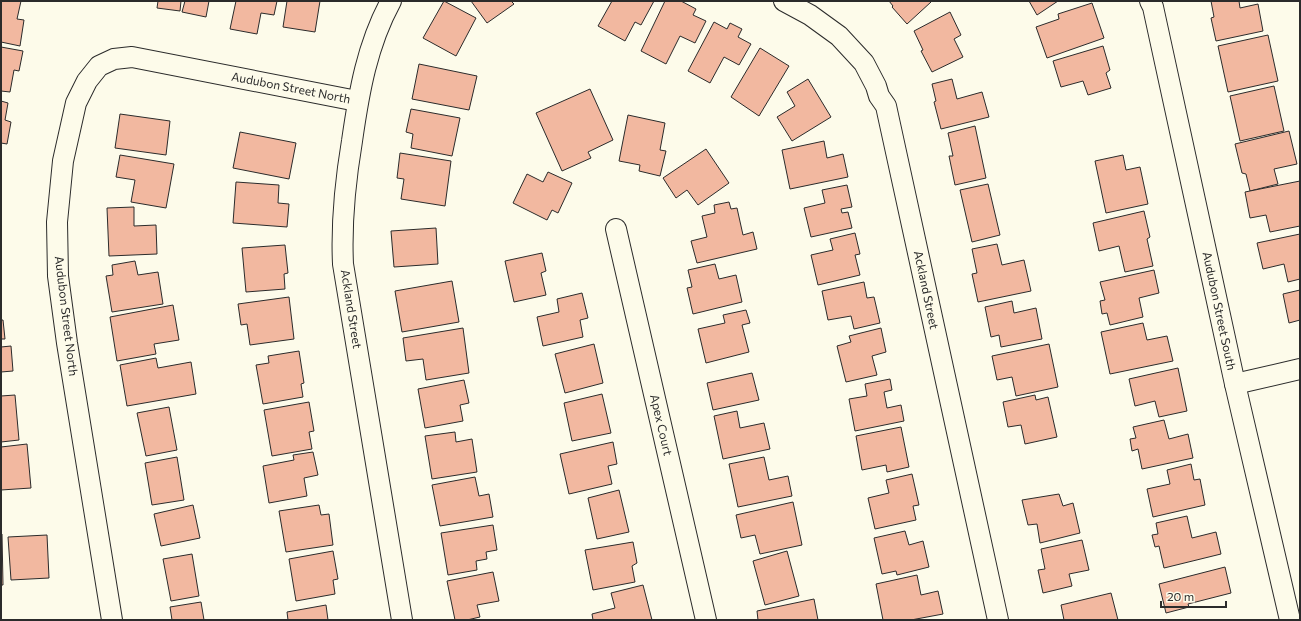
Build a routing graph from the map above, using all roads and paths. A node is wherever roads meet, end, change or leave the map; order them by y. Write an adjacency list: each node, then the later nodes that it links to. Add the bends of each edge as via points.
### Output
1 (391, 1): 4 (street, Ackland Street, via 367,58)
2 (784, 1): 11 (street, Ackland Street, via 810,15 839,36 864,63 886,106)
3 (1150, 1): 7 (street, Audubon Street South)
4 (358, 101): 8 (street, Audubon Street North, via 132,57 114,59 99,66 86,81 76,102 63,161 57,222 58,276); 9 (street, Ackland Street, via 344,191 341,235 343,264)
5 (616, 229): 10 (street, Apex Court)
6 (1300, 369): 7 (street)
7 (1235, 384): 12 (street, Audubon Street South)
8 (112, 620)
9 (402, 620)
10 (706, 620)
11 (998, 620)
12 (1290, 620)

